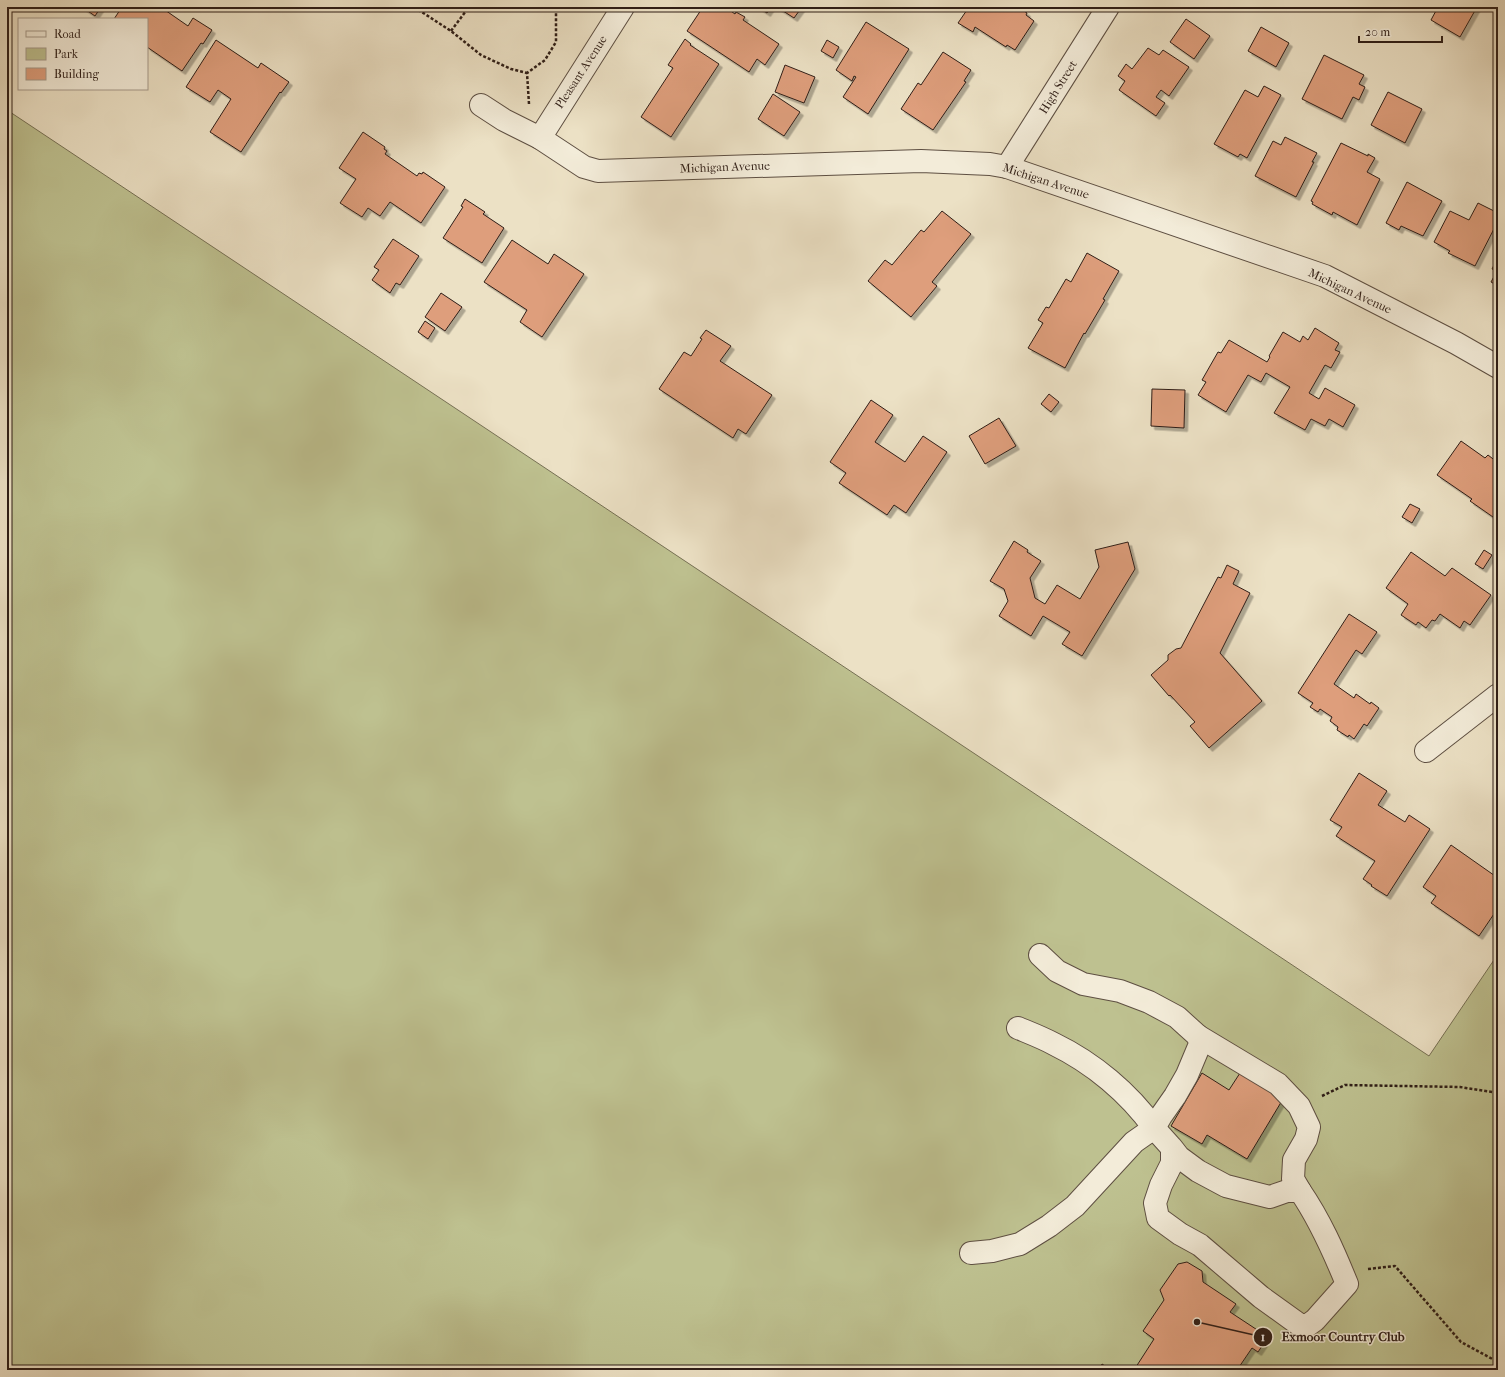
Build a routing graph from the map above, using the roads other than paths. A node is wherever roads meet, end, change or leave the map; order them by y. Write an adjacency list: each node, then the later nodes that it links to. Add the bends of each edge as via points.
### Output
1 (623, 7): 4 (street, Pleasant Avenue)
2 (1108, 7): 5 (street, High Street)
3 (481, 105): 4 (street, Michigan Avenue)
4 (531, 134): 5 (street, Michigan Avenue, via 584,167 598,171 921,161)
5 (1007, 167): 6 (street, Michigan Avenue, via 1325,276)
6 (1498, 367)
7 (1498, 695): 8 (street)
8 (1426, 751)
9 (1040, 955): 11 (street, via 1057,971 1083,984 1120,991 1149,1002 1177,1017)
10 (1018, 1028): 12 (street, via 1055,1044 1102,1074 1142,1112)
11 (1198, 1036): 12 (street, via 1200,1044 1187,1075); 14 (street, via 1278,1084 1299,1106 1309,1127 1306,1139 1294,1160 1293,1179)
12 (1154, 1128): 13 (street); 15 (street, via 1134,1142 1075,1206 1048,1226 1020,1244)
13 (1172, 1148): 14 (street, via 1179,1157 1198,1171 1226,1186 1270,1197 1287,1191); 14 (street, via 1172,1163 1161,1185 1156,1203 1158,1218 1200,1245 1261,1297 1304,1328 1315,1320 1347,1284 1323,1230)
14 (1300, 1191)
15 (971, 1253)

